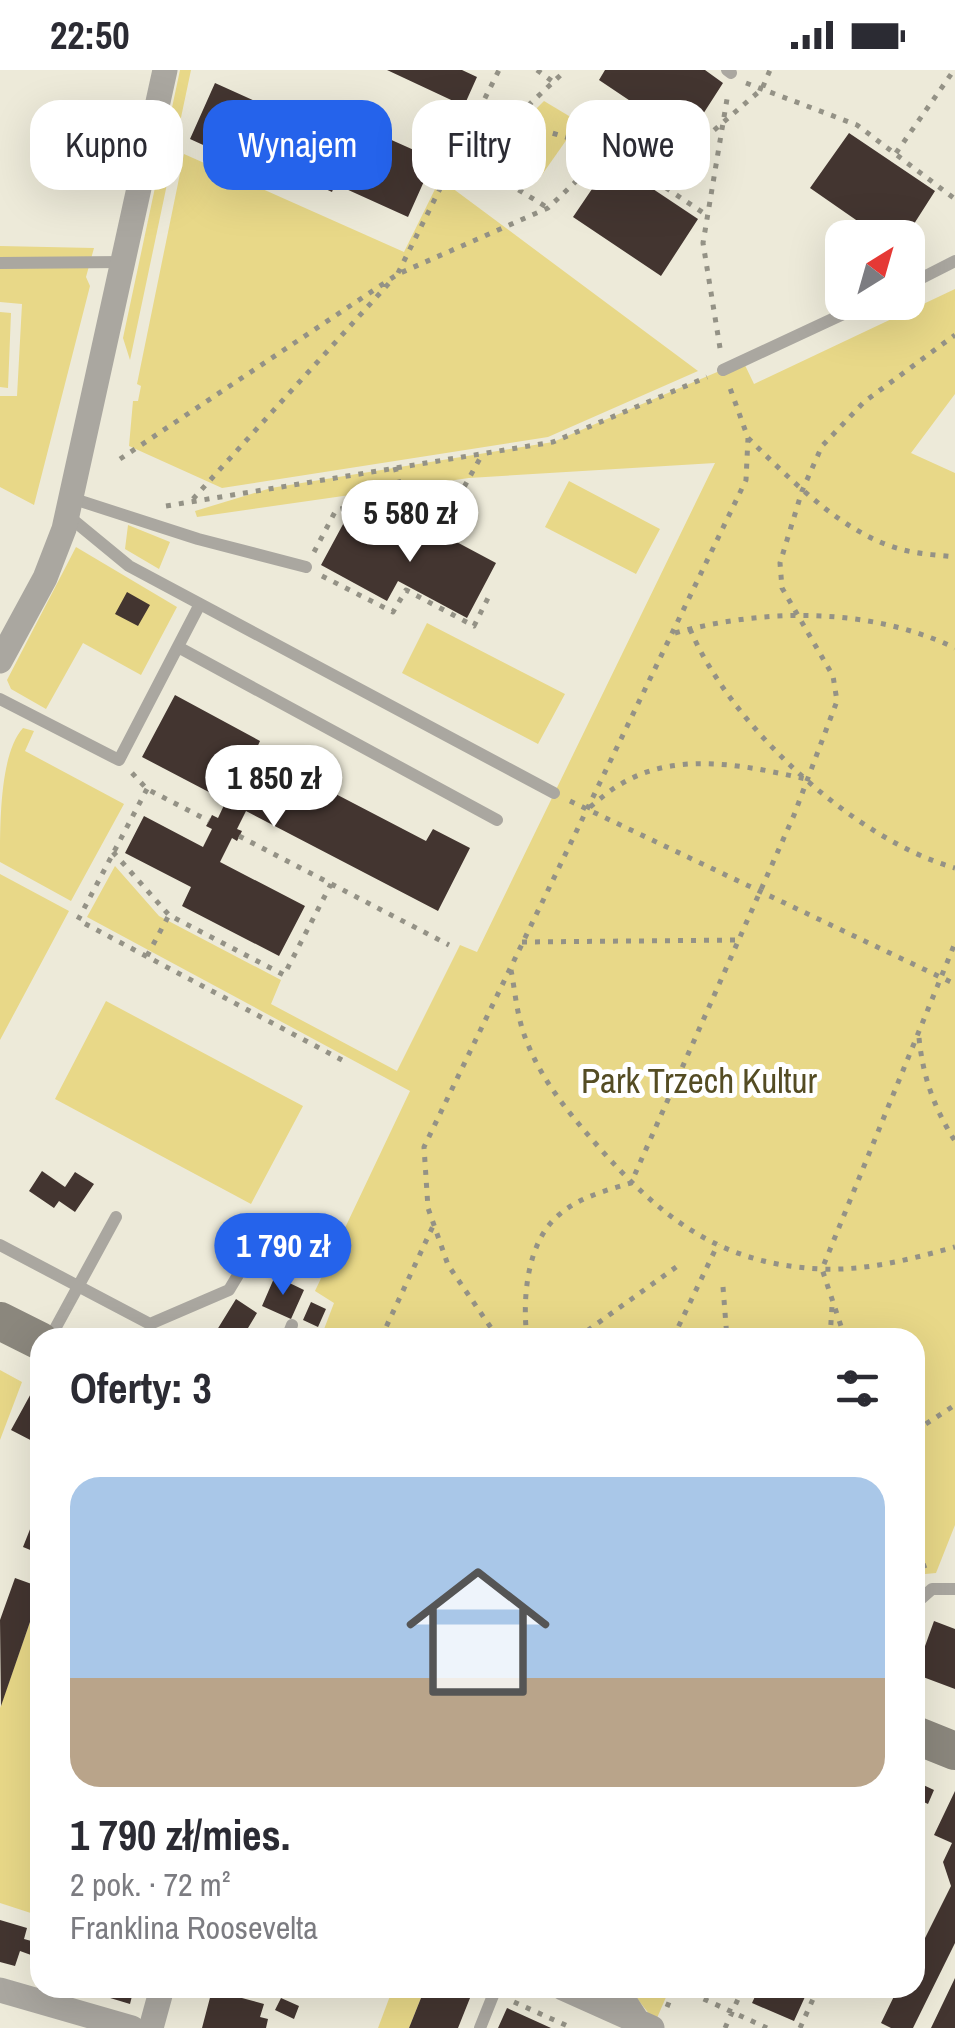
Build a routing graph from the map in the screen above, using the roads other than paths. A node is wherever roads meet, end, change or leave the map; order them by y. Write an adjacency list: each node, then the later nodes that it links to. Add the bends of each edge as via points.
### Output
1 (165, 70): 3 (street)
2 (955, 260): 5 (lane)
3 (122, 262): 4 (lane); 8 (street)
4 (0, 263)
5 (925, 276)
6 (830, 320): 7 (lane)
7 (723, 370)
8 (69, 507): 9 (lane); 10 (lane, via 129,566); 12 (street, via 45,578)
9 (306, 567)
10 (200, 604): 11 (lane); 14 (lane)
11 (178, 647): 13 (lane, via 119,760); 15 (lane)
12 (0, 662)
13 (0, 698)
14 (554, 793)
15 (497, 820)
16 (116, 1216): 19 (lane)
17 (0, 1245): 19 (lane)
18 (238, 1274): 19 (lane, via 230,1290 150,1324)
19 (78, 1286): 21 (lane)
20 (0, 1320): 22 (street)
21 (55, 1328)
22 (30, 1336)
23 (955, 1589): 24 (lane)
24 (925, 1595)
25 (925, 1738): 26 (street)
26 (955, 1751)
27 (0, 1990): 33 (street)
28 (159, 1998): 34 (street)
29 (492, 1998): 35 (lane)
30 (585, 1998): 32 (street)
31 (624, 1998): 32 (street)
32 (645, 2025)
33 (132, 2028)
34 (151, 2028)
35 (480, 2028)

